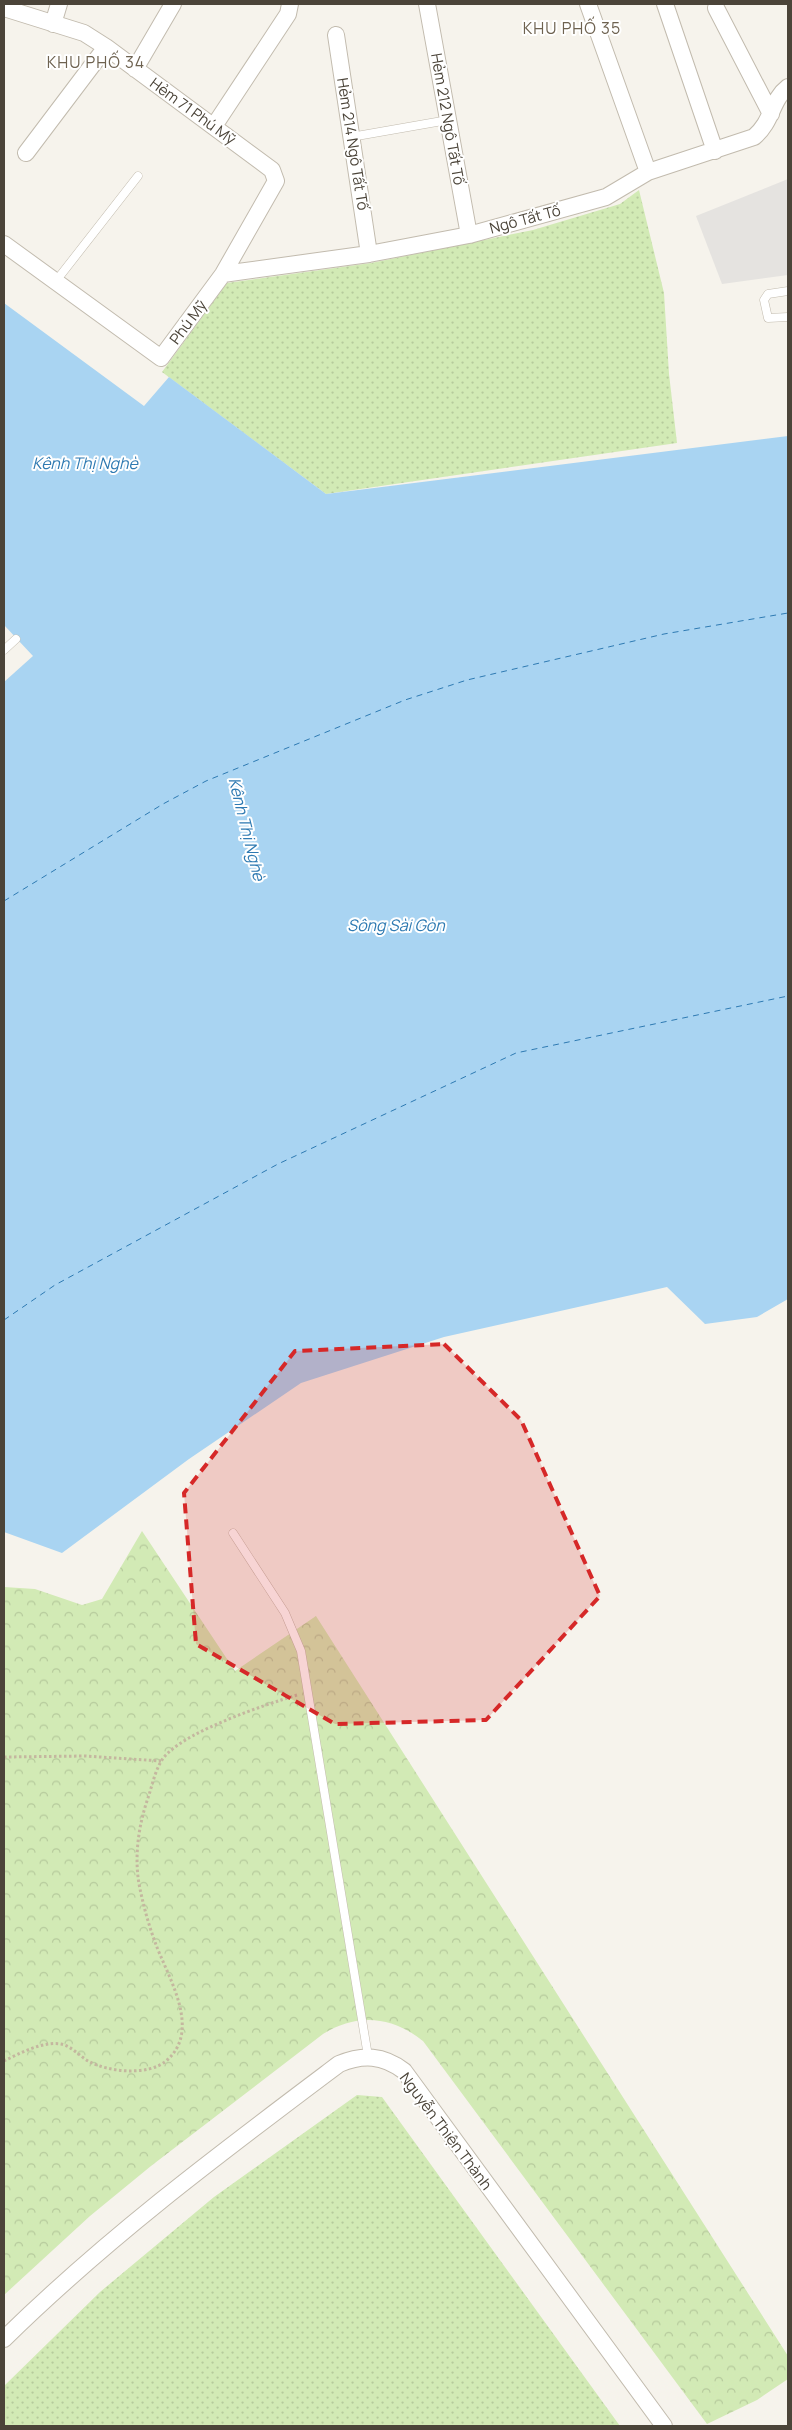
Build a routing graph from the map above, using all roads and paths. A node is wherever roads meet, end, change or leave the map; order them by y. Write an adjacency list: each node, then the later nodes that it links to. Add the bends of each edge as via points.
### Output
1 (59, 4): 9 (street)
2 (173, 4): 12 (street)
3 (427, 4): 15 (street, Hẻm 212 Ngô Tất Tố)
4 (588, 4): 21 (street)
5 (665, 4): 18 (street)
6 (4, 8): 9 (street, Hẻm 71 Phú Mỹ)
7 (716, 8): 14 (street)
8 (289, 9): 16 (street)
9 (53, 24): 11 (street, Hẻm 71 Phú Mỹ, via 84,33)
10 (336, 35): 17 (street, Hẻm 214 Ngô Tất Tố)
11 (106, 47): 12 (street, Hẻm 71 Phú Mỹ); 19 (street)
12 (135, 69): 16 (street, Hẻm 71 Phú Mỹ)
13 (788, 87): 14 (street, Ngô Tất Tố)
14 (770, 114): 18 (street, Ngô Tất Tố, via 766,127 754,137)
15 (448, 120): 17 (lane); 23 (street, Hẻm 212 Ngô Tất Tố)
16 (214, 126): 20 (street, Hẻm 71 Phú Mỹ)
17 (351, 136): 25 (street, Hẻm 214 Ngô Tất Tố)
18 (715, 151): 21 (street, Ngô Tất Tố)
19 (26, 153)
20 (272, 170): 26 (street, Phú Mỹ, via 276,181)
21 (648, 172): 23 (street, Ngô Tất Tố, via 606,197)
22 (138, 176): 27 (lane)
23 (469, 235): 25 (street, Ngô Tất Tố)
24 (4, 244): 27 (street, Phú Mỹ)
25 (369, 254): 26 (street, Ngô Tất Tố)
26 (224, 274): 27 (street, Phú Mỹ, via 161,358)
27 (56, 280)
28 (788, 291): 29 (lane, via 768,294 764,300 768,318)
29 (788, 317)
30 (16, 639): 31 (lane)
31 (4, 650)
32 (233, 1534): 33 (lane, via 293,1626)
33 (308, 1691): 35 (path, via 210,1728 173,1748); 36 (lane)
34 (4, 1757): 35 (path, via 85,1756)
35 (161, 1761): 37 (path, via 144,1810 138,1864 147,1916 180,2004 182,2029 177,2046 166,2061 145,2070 98,2066 60,2044 33,2049)
36 (368, 2056): 38 (street, Nguyễn Thiện Thành, via 339,2064 168,2193); 39 (street, Nguyễn Thiện Thành, via 394,2063 404,2071)
37 (4, 2061)
38 (4, 2339)
39 (664, 2426)

